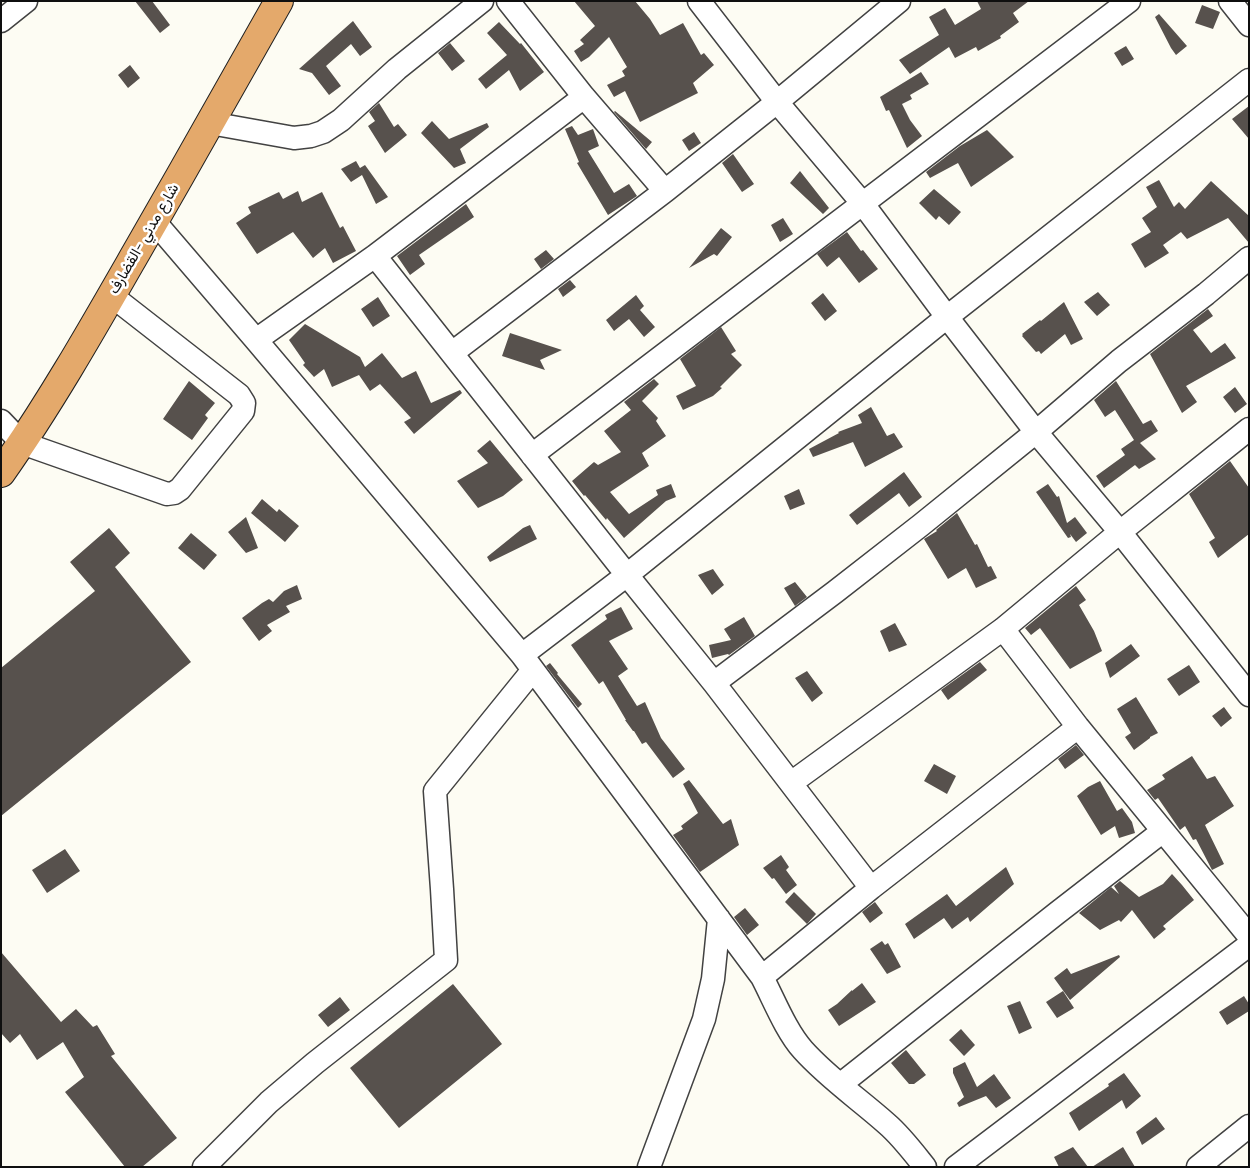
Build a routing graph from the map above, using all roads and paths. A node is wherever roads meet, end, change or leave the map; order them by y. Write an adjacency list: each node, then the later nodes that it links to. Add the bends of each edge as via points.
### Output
1 (26, 1): 9 (street)
2 (279, 1): 14 (highway, شارع مدني -القضارف)
3 (482, 1): 14 (street, via 323,132 294,138)
4 (508, 1): 12 (street)
5 (699, 1): 13 (street)
6 (1129, 1): 16 (street)
7 (1230, 1): 10 (street)
8 (893, 3): 13 (street)
9 (1, 21)
10 (1249, 25)
11 (1249, 80): 21 (street)
12 (584, 98): 15 (street); 18 (street)
13 (777, 102): 15 (street); 16 (street)
14 (210, 123): 17 (highway, شارع مدني -القضارف)
15 (665, 191): 23 (street)
16 (863, 204): 21 (street); 28 (street)
17 (154, 221): 20 (highway, شارع مدني -القضارف); 22 (street)
18 (375, 256): 22 (street); 23 (street)
19 (1249, 258): 25 (street)
20 (112, 296): 27 (highway, شارع مدني -القضارف); 27 (street, via 239,395 244,403 243,410 174,493 167,494)
21 (948, 317): 25 (street); 31 (street)
22 (256, 340): 33 (street)
23 (452, 353): 28 (street)
24 (1, 421): 27 (street)
25 (1036, 432): 30 (street); 34 (street, via 921,525)
26 (1245, 438): 30 (street)
27 (22, 443): 29 (highway, شارع مدني -القضارف)
28 (532, 455): 31 (street)
29 (1, 473)
30 (1120, 532): 32 (street); 35 (street)
31 (627, 575): 33 (street); 34 (street)
32 (1003, 629): 36 (street); 37 (street)
33 (527, 663): 40 (street); 46 (street, via 435,791 446,960 269,1102)
34 (714, 683): 37 (street)
35 (1249, 695)
36 (1078, 728): 38 (street); 39 (street)
37 (791, 783): 39 (street)
38 (1163, 831): 41 (street); 44 (street)
39 (871, 888): 43 (street)
40 (719, 920): 43 (street); 47 (street, via 713,978 704,1019)
41 (1249, 936)
42 (1249, 945): 49 (street)
43 (762, 977): 44 (street, via 790,1034 802,1050)
44 (841, 1084): 48 (street, via 888,1125)
45 (1249, 1126): 50 (street)
46 (204, 1167)
47 (649, 1167)
48 (925, 1167)
49 (956, 1167)
50 (1198, 1167)

